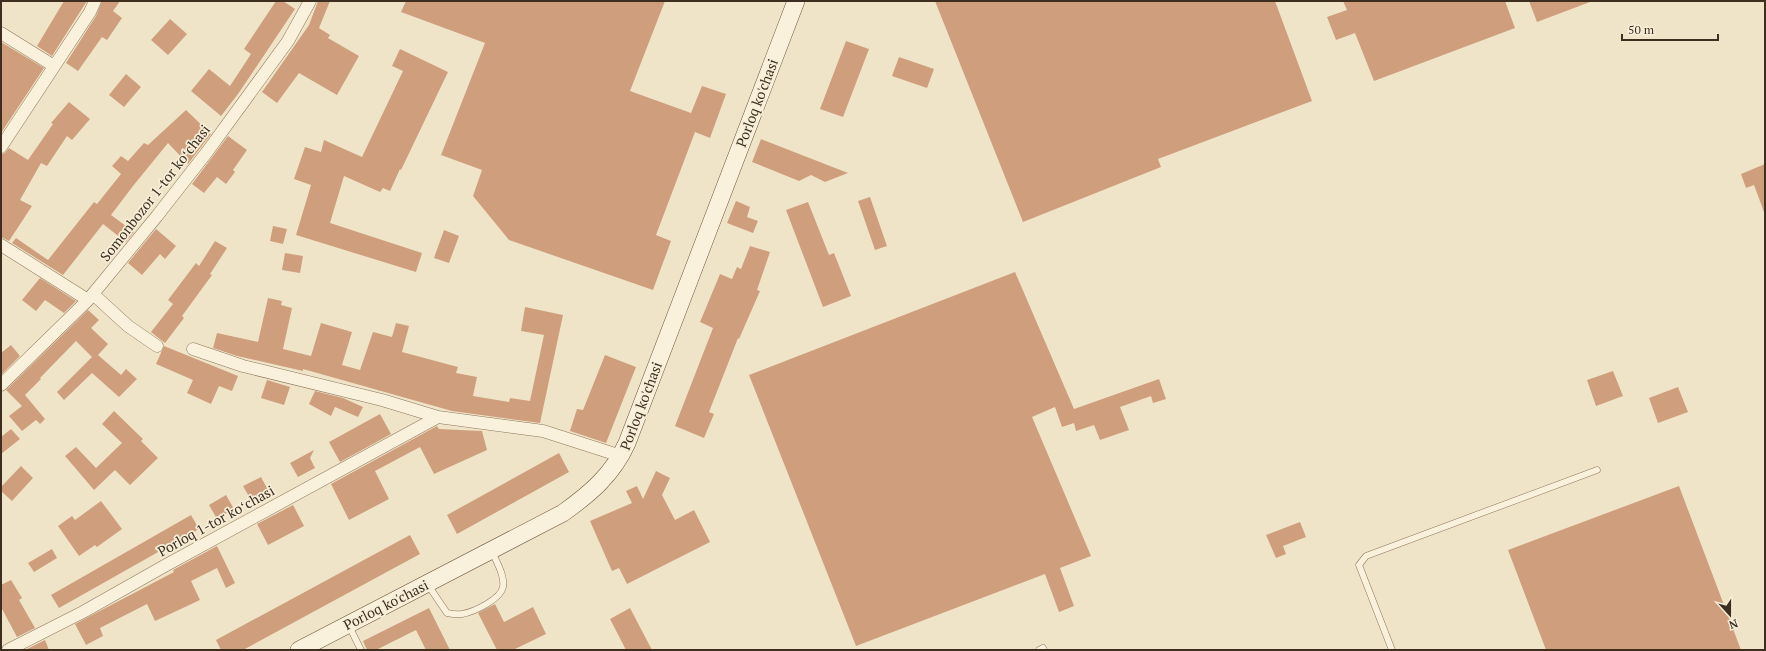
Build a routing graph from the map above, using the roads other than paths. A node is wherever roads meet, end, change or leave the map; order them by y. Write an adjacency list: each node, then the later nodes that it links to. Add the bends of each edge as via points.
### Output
1 (95, 1): 5 (street)
2 (310, 1): 8 (street, Somonbozor 1-tor koʻchasi, via 288,41 211,146)
3 (796, 1): 13 (main road, Porloq ko'chasi)
4 (1, 33): 5 (street)
5 (54, 66): 6 (street)
6 (1, 148)
7 (1, 246): 8 (street)
8 (91, 297): 9 (street); 11 (street, Somonbozor 1-tor koʻchasi)
9 (157, 346)
10 (193, 349): 12 (street, via 243,366 382,400)
11 (1, 385)
12 (438, 417): 13 (street, via 543,431); 18 (street, Porloq 1-tor koʻchasi, via 83,612)
13 (621, 456): 15 (main road, Porloq ko'chasi, via 604,479 583,499 558,516)
14 (1597, 470): 23 (lane, via 1366,556 1359,565)
15 (491, 550): 16 (main road, Porloq ko'chasi); 16 (lane, via 503,577 501,594 497,598 462,614 447,613)
16 (427, 584): 17 (main road, Porloq ko'chasi)
17 (348, 625): 19 (main road, Porloq ko'chasi); 20 (lane)
18 (8, 650)
19 (299, 650)
20 (361, 650)
21 (1039, 650): 22 (lane)
22 (1044, 650)
23 (1392, 650)

